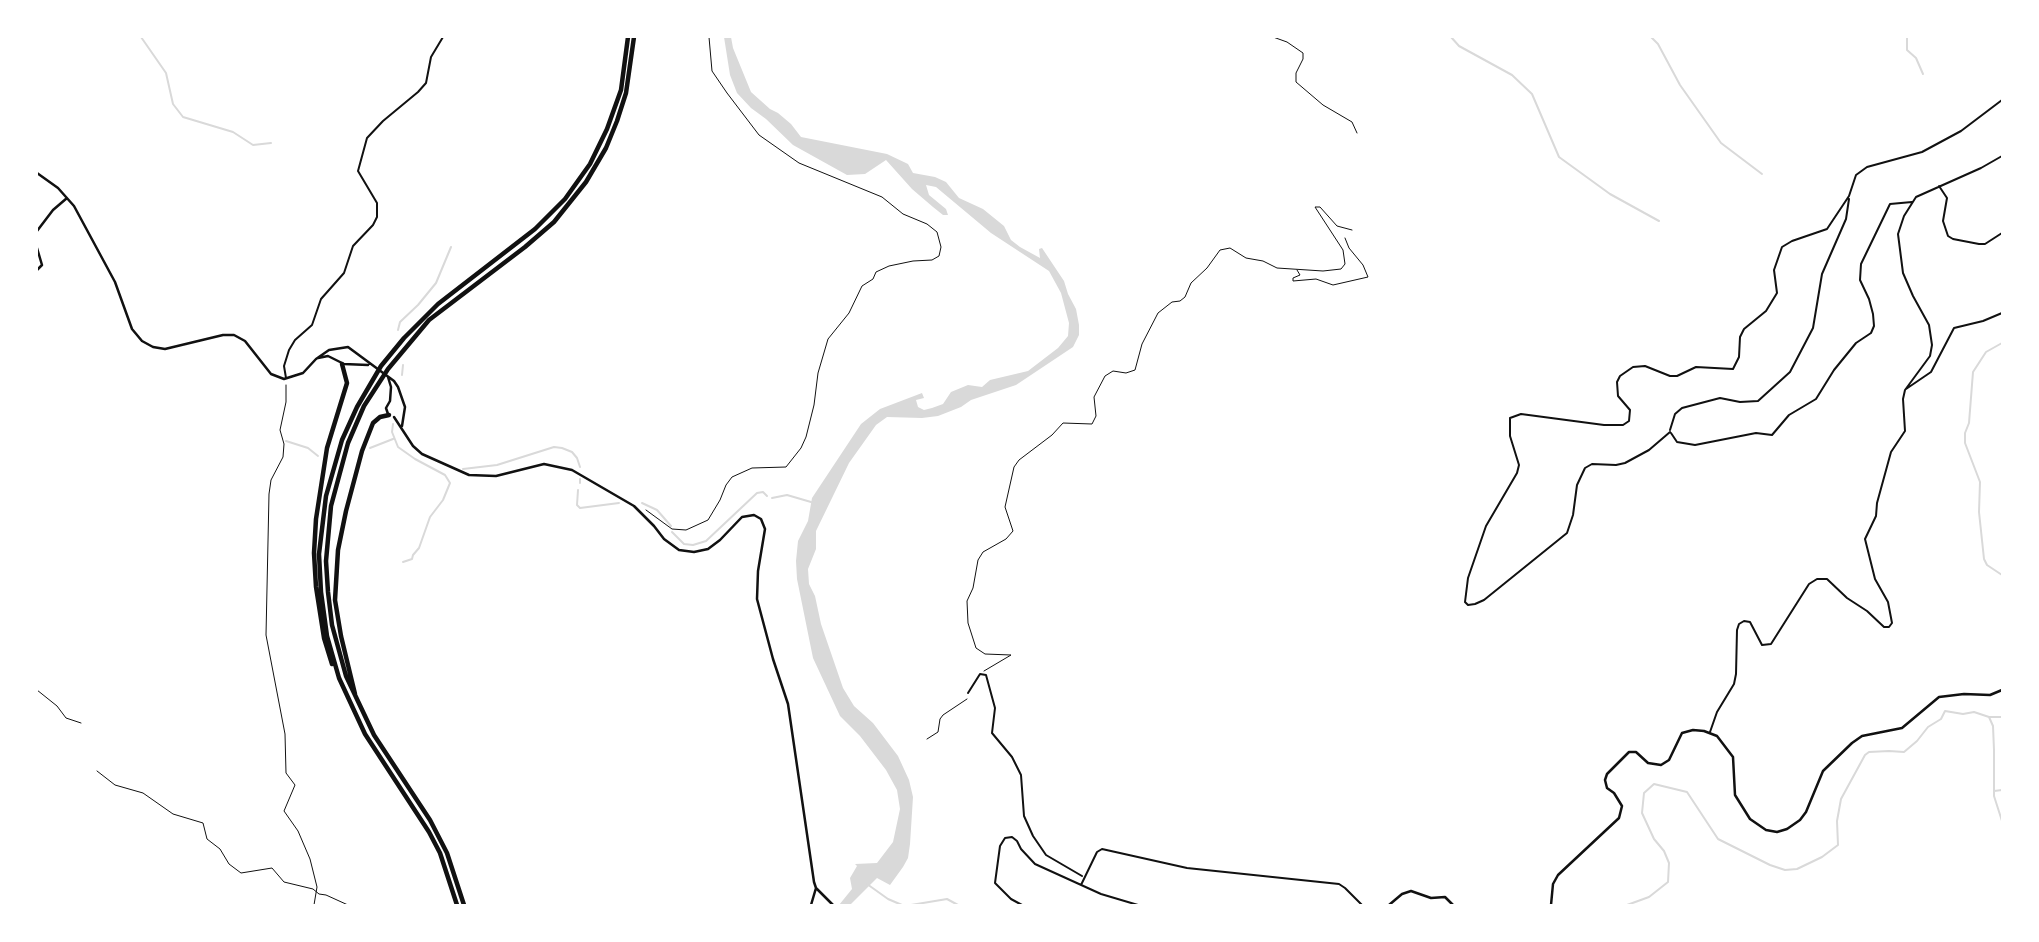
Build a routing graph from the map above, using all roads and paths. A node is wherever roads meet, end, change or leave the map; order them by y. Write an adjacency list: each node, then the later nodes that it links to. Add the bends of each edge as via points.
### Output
1 (443, 37): 32 (street, via 431,57 426,83 367,138 358,171 377,203 377,217 353,246 344,273 321,299 312,325 289,350)
2 (628, 37): 42 (highway, via 621,90 590,164 565,199 535,229 438,303 404,338 381,366 342,440 332,470 320,554 327,636)
3 (634, 37): 46 (highway, via 617,121 586,182 535,239 429,320 364,406 342,462 328,537 332,625)
4 (709, 37): 40 (path, via 712,71 760,135 799,163 882,197 927,224 937,232 942,247 932,260 888,266 862,286 849,313 828,339 806,437 786,467 752,468 732,477 708,520 686,530 672,528 648,510)
5 (1273, 37): 7 (path, via 1303,53 1296,82 1352,122)
6 (2002, 100): 12 (street, via 1961,131 1922,152 1867,167 1856,175)
7 (1357, 133)
8 (2002, 156): 10 (street)
9 (37, 173): 11 (street)
10 (1939, 185): 14 (street); 19 (street, via 1947,198 1943,221 1948,236 1979,244)
11 (58, 188): 13 (street); 15 (street)
12 (1849, 196): 39 (street, via 1846,219 1822,274 1813,328 1790,372 1758,401 1720,398 1682,408 1675,414); 39 (street, via 1827,229 1782,247 1774,271 1777,293 1744,329 1733,369 1696,368 1670,376 1645,366 1633,368 1616,382 1618,396 1630,411 1629,421 1623,425 1521,414 1510,418 1519,465 1486,526 1468,578 1465,602 1484,600 1567,533 1585,468 1625,463)
13 (66, 198): 15 (street); 16 (street)
14 (1913, 202): 33 (street, via 1898,234 1899,255 1929,325 1932,345 1930,356); 39 (street, via 1889,204 1886,210 1859,272 1874,326 1834,370 1816,399 1789,415 1772,435 1756,433 1685,444)
15 (61, 203): 16 (street); 18 (street)
16 (74, 206): 32 (street, via 115,282 131,327 142,341 165,349 234,335 245,341 271,374)
17 (1352, 230): 22 (path, via 1336,226 1316,206 1343,250 1345,264 1336,270)
18 (37, 232)
19 (2002, 233)
20 (1345, 239): 22 (path, via 1368,278 1334,285 1316,279 1296,282 1292,279 1300,275)
21 (37, 248): 23 (street, via 42,265)
22 (1297, 269): 41 (path, via 1277,268 1230,248 1220,250 1191,283 1185,297 1158,313 1135,370 1105,376 1094,397 1092,425 1063,423 1019,460 1005,507 1013,531 983,552 967,601 976,649 1011,655)
23 (37, 270)
24 (2002, 313): 33 (street, via 1954,328 1931,372)
25 (341, 348): 26 (street); 27 (street); 28 (street, via 336,353)
26 (353, 352): 29 (street); 30 (street)
27 (316, 359): 28 (street, via 328,356); 32 (street, via 303,373)
28 (340, 362): 29 (street); 42 (highway, via 347,383 327,448 314,553 324,638)
29 (349, 363): 30 (street)
30 (371, 366): 31 (street)
31 (388, 377): 34 (street); 35 (street, via 398,387)
32 (286, 379): 54 (path, via 280,430 283,457 269,494 266,635 285,734 286,773 295,785 284,811 310,859)
33 (1905, 390): 48 (street, via 1905,430 1891,452 1876,516 1865,539 1892,622 1884,626 1833,583 1817,579 1809,584 1771,644 1762,645 1750,622 1739,624 1734,684)
34 (390, 401): 35 (street); 37 (street, via 386,408)
35 (401, 401): 36 (street, via 405,407)
36 (402, 414): 37 (street); 38 (street)
37 (391, 416): 38 (street); 46 (highway, via 373,422 338,550 335,600)
38 (403, 430): 40 (street, via 422,454 457,471 486,477 544,464 561,466)
39 (1670, 432)
40 (640, 511): 53 (street, via 671,546 686,552 708,549 746,515 754,514 763,522 757,599 789,704)
41 (983, 673): 45 (street); 51 (street, via 995,708 992,733 1021,775 1024,816 1038,846)
42 (339, 678): 57 (highway, via 365,734 429,832)
43 (2002, 690): 48 (street, via 1990,695 1939,697 1902,728 1852,743 1823,771 1800,820 1777,832 1750,818 1735,794 1733,757)
44 (37, 691): 47 (path, via 66,718)
45 (968, 693): 49 (path, via 963,703 943,715 938,732)
46 (357, 702): 58 (highway, via 430,820 447,853)
47 (80, 723)
48 (1710, 733): 66 (street, via 1682,733 1669,760 1661,765 1648,763 1636,752 1624,755 1607,774 1605,784 1622,806 1619,818 1558,875)
49 (927, 739)
50 (97, 771): 54 (path, via 115,785 143,793 173,814 203,823 207,839 241,873 272,868 284,882)
51 (1083, 877): 52 (street); 63 (street, via 1102,849 1187,868 1339,884)
52 (1081, 886): 61 (street, via 1035,864 1017,841 1005,838 995,883); 62 (street)
53 (818, 889): 59 (street); 60 (street)
54 (316, 891): 55 (path); 56 (path)
55 (314, 905)
56 (348, 905)
57 (457, 905)
58 (464, 905)
59 (811, 905)
60 (833, 905)
61 (1022, 905)
62 (1138, 905)
63 (1362, 905)
64 (1389, 905): 65 (street, via 1411,891 1445,897)
65 (1453, 905)
66 (1551, 905)

